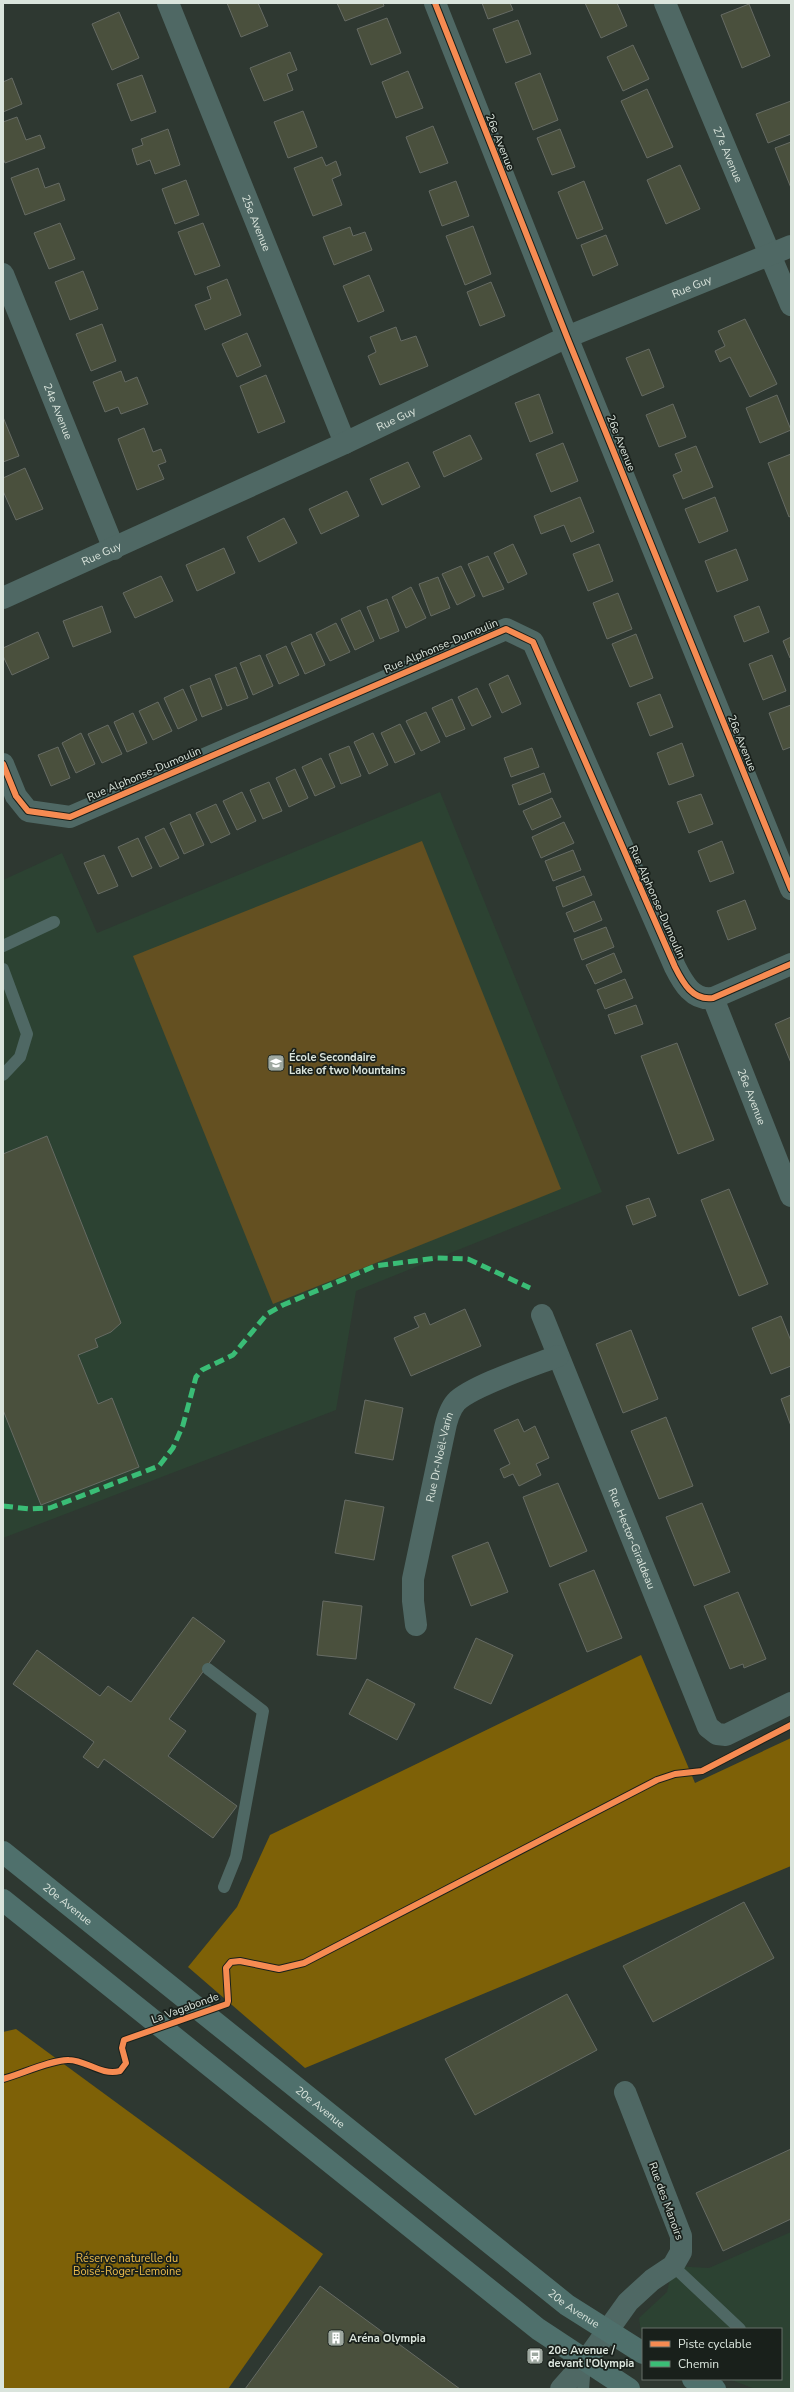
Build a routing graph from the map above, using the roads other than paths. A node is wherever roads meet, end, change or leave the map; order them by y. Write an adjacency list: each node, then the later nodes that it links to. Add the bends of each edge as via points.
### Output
1 (168, 3): 9 (street, 25e Avenue)
2 (435, 3): 8 (street, 26e Avenue)
3 (665, 3): 5 (street, 27e Avenue)
4 (791, 246): 5 (street, Rue Guy)
5 (770, 254): 7 (street, 27e Avenue); 8 (street, Rue Guy)
6 (3, 274): 10 (street, 24e Avenue)
7 (791, 305)
8 (567, 337): 9 (street, Rue Guy); 13 (street, 26e Avenue)
9 (345, 443): 10 (street, Rue Guy)
10 (114, 549): 11 (street, Rue Guy)
11 (3, 598)
12 (3, 764): 18 (street, Rue Alphonse-Dumoulin, via 16,796 28,811 70,817 506,629 533,642 681,980 690,991 699,996)
13 (791, 889)
14 (54, 922): 15 (lane)
15 (3, 946)
16 (791, 964): 18 (street)
17 (3, 969): 19 (lane, via 27,1034 20,1057)
18 (713, 998): 20 (street, 26e Avenue)
19 (3, 1075)
20 (791, 1196)
21 (542, 1315): 22 (street, Rue Hector-Giraldeau)
22 (558, 1356): 23 (street, Rue Dr-Noël-Varin, via 474,1390 456,1402 451,1410 445,1426 413,1579 412,1601); 25 (street, Rue Hector-Giraldeau, via 708,1727 717,1734 726,1735)
23 (416, 1624)
24 (208, 1669): 27 (lane, via 264,1711 236,1857)
25 (791, 1703)
26 (3, 1852): 32 (street, 20e Avenue, via 512,2262)
27 (224, 1887)
28 (3, 1900): 34 (street, via 451,2261 543,2333)
29 (625, 2092): 30 (street, Rue des Manoirs, via 681,2236 681,2252)
30 (673, 2266): 31 (lane); 32 (street, Rue des Manoirs, via 636,2294)
31 (739, 2328)
32 (606, 2332): 33 (street, 20e Avenue); 34 (street, Rue des Manoirs)
33 (642, 2352)
34 (585, 2362): 36 (street, Rue des Manoirs); 37 (lane); 38 (street)
35 (695, 2380): 39 (street)
36 (561, 2389)
37 (583, 2389)
38 (629, 2389)
39 (715, 2389)

